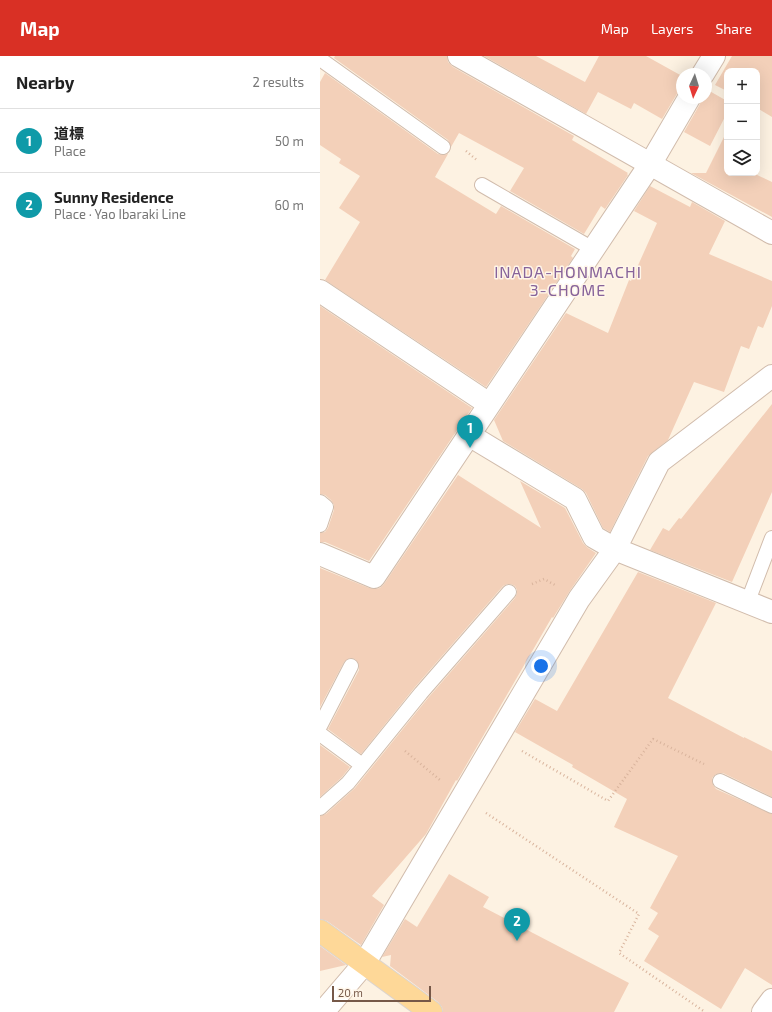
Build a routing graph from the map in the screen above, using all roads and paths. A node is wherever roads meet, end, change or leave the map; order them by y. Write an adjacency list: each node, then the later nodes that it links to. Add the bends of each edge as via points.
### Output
1 (459, 56): 7 (street)
2 (714, 56): 4 (street)
3 (320, 59): 6 (lane)
4 (707, 68)
5 (685, 104): 7 (street)
6 (443, 147): 8 (path, via 459,145 490,171)
7 (651, 163): 9 (street); 10 (street)
8 (482, 185): 10 (lane)
9 (772, 233)
10 (593, 249): 13 (street)
11 (320, 290): 13 (street)
12 (772, 376): 18 (street, via 659,462)
13 (489, 404): 14 (street)
14 (469, 435): 18 (street, via 575,500 594,537); 19 (street, via 374,577)
15 (320, 502): 16 (lane, via 326,507)
16 (320, 525)
17 (772, 538): 22 (lane)
18 (615, 549): 21 (street); 22 (street)
19 (320, 554)
20 (509, 592): 21 (path, via 544,579); 27 (lane)
21 (578, 599): 28 (street)
22 (748, 601): 23 (street)
23 (772, 612)
24 (351, 666): 25 (lane)
25 (320, 726)
26 (320, 734): 29 (lane)
27 (386, 736): 29 (lane); 31 (path)
28 (497, 737): 30 (path, via 608,801 653,739 711,767); 31 (street)
29 (362, 765): 33 (lane, via 348,783)
30 (720, 781): 32 (lane)
31 (462, 797): 35 (street); 39 (path, via 639,914 619,953)
32 (772, 806)
33 (320, 808)
34 (320, 931): 35 (main road)
35 (364, 964): 37 (street); 38 (main road)
36 (772, 1000): 40 (street)
37 (323, 1012)
38 (431, 1012)
39 (705, 1012)
40 (763, 1012)

